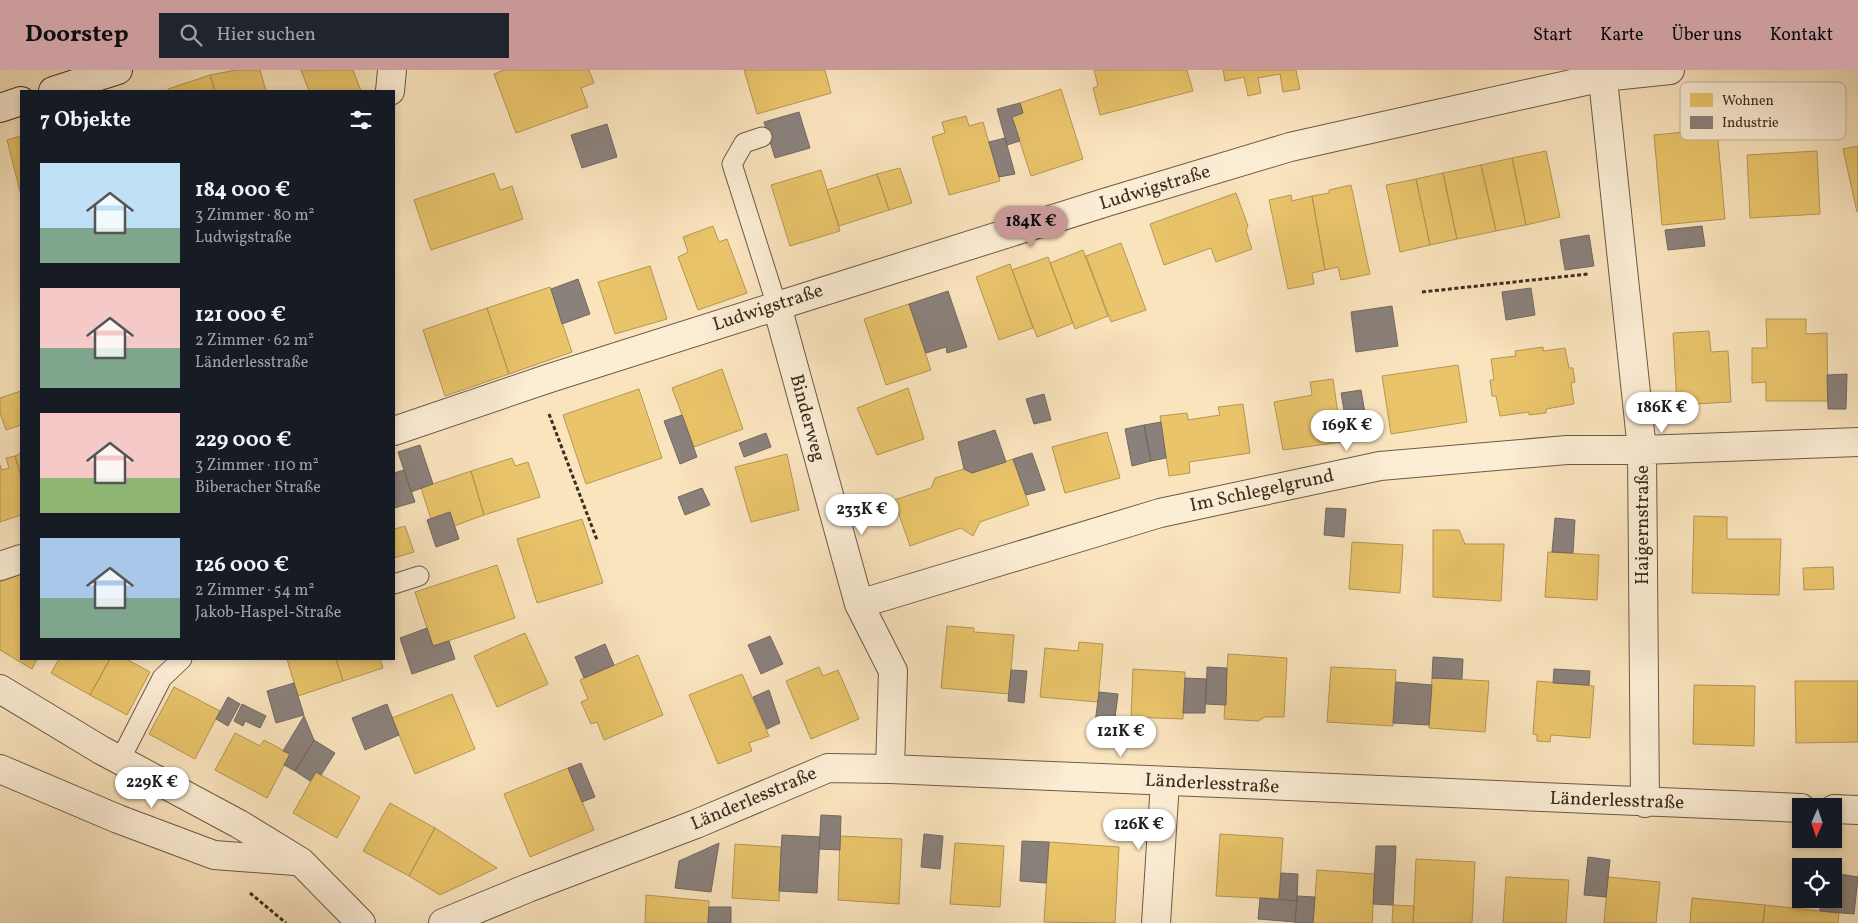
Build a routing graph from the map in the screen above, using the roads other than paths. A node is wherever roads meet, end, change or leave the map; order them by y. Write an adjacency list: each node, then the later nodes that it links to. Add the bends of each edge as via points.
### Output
1 (118, 70): 5 (street)
2 (392, 70): 6 (street)
3 (1670, 70): 4 (street, Ludwigstraße)
4 (1602, 74): 10 (street, Ludwigstraße, via 1290,147); 13 (street, Haigernstraße)
5 (56, 90)
6 (390, 90)
7 (20, 101): 8 (street)
8 (0, 108)
9 (762, 137): 10 (lane, Binderweg, via 744,143 732,164)
10 (776, 306): 11 (street, Ludwigstraße); 18 (street, Binderweg)
11 (395, 432)
12 (1858, 442): 13 (street, Im Schlegelgrund)
13 (1642, 450): 18 (street, Im Schlegelgrund, via 1567,450 1380,466 1160,513); 25 (street, Haigernstraße)
14 (20, 559): 15 (street)
15 (0, 566)
16 (419, 576): 17 (lane)
17 (395, 584)
18 (859, 604): 23 (street, Binderweg, via 893,671)
19 (181, 660): 21 (lane, via 162,678)
20 (0, 689): 21 (street)
21 (120, 760): 29 (street, via 239,824)
22 (0, 769): 29 (street, via 214,855)
23 (890, 769): 24 (street, Länderlesstraße); 30 (street, Länderlesstraße, via 828,768)
24 (1165, 782): 25 (street, Länderlesstraße); 33 (street)
25 (1644, 803): 26 (street, Länderlesstraße)
26 (1792, 808)
27 (1842, 809): 28 (street)
28 (1858, 810)
29 (301, 862): 31 (street)
30 (480, 916): 32 (street, Länderlesstraße)
31 (361, 923)
32 (443, 923)
33 (1156, 923)

